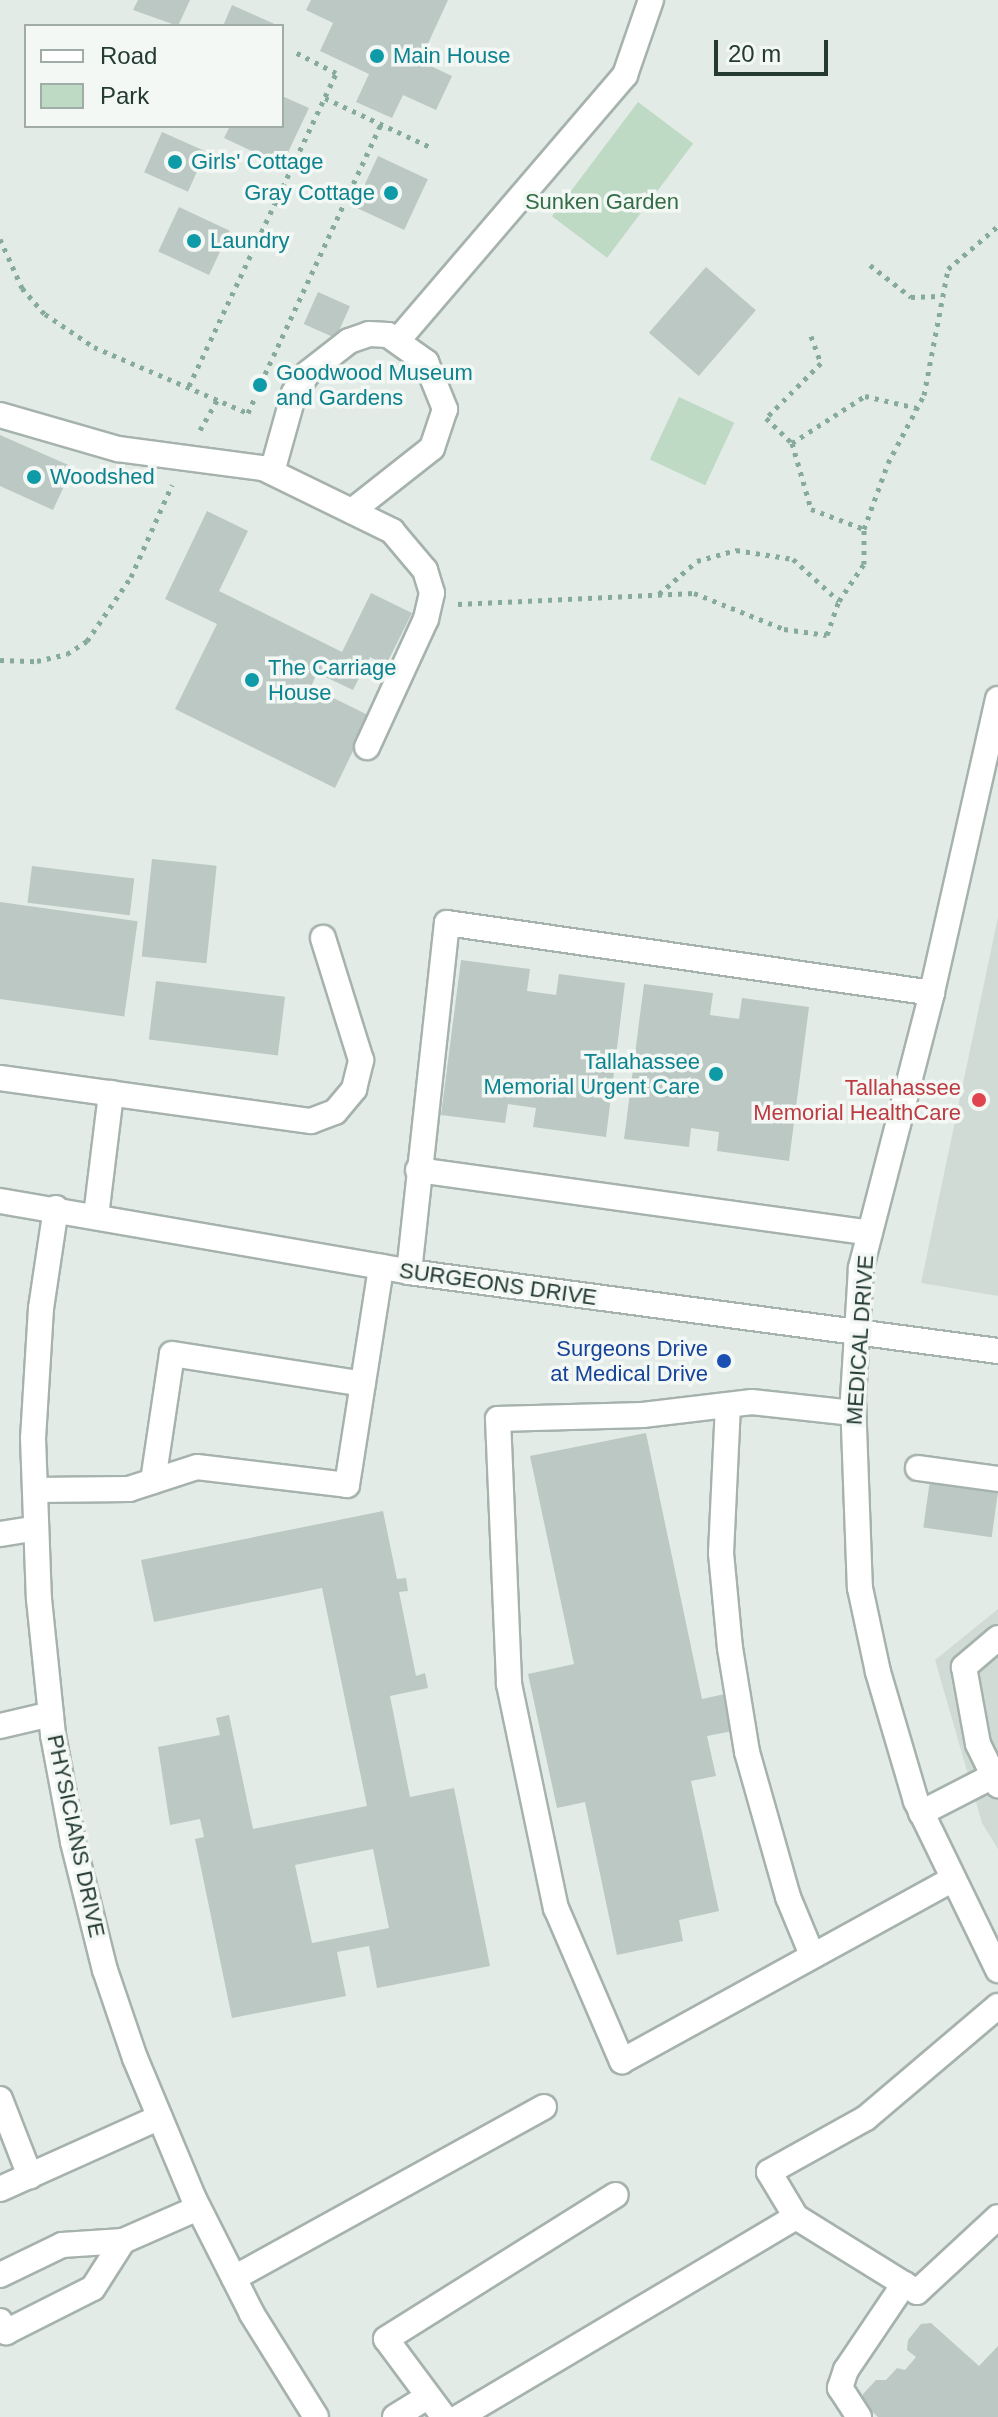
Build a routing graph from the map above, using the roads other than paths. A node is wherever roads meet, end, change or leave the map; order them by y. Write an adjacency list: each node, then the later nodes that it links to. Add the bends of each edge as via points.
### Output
1 (651, 0): 2 (street, via 625,75)
2 (398, 340): 4 (street, via 369,334 349,341 308,373 294,393); 5 (street, via 426,362 439,384 445,409 439,434 432,448)
3 (0, 415): 4 (street, via 118,449)
4 (272, 472): 5 (street)
5 (352, 511): 7 (street, via 392,531 410,551 425,570 430,603)
6 (998, 699): 9 (street, MEDICAL DRIVE)
7 (367, 747)
8 (323, 938): 11 (street, via 361,1060 354,1089 335,1112 311,1121)
9 (932, 993): 12 (street, via 447,923); 16 (street, MEDICAL DRIVE)
10 (0, 1078): 11 (street)
11 (111, 1093): 15 (street)
12 (418, 1170): 16 (street); 18 (street)
13 (0, 1201): 14 (street, SURGEONS DRIVE)
14 (56, 1208): 15 (street, SURGEONS DRIVE); 27 (street, PHYSICIANS DRIVE, via 41,1308)
15 (96, 1216): 17 (street, SURGEONS DRIVE)
16 (870, 1233): 19 (street, MEDICAL DRIVE, via 861,1268)
17 (381, 1267): 18 (street, SURGEONS DRIVE); 21 (street)
18 (409, 1272): 19 (street, SURGEONS DRIVE)
19 (857, 1332): 20 (street, SURGEONS DRIVE); 23 (street, MEDICAL DRIVE)
20 (998, 1351)
21 (363, 1384): 26 (street, via 347,1485 197,1467); 26 (street, via 172,1354)
22 (728, 1405): 23 (street, via 752,1402); 36 (street, via 721,1553 730,1648 747,1752 788,1897); 36 (street, via 643,1415 498,1419 509,1684 556,1908 622,2061)
23 (853, 1413): 34 (street, MEDICAL DRIVE, via 860,1588 878,1672)
24 (918, 1468): 25 (street)
25 (998, 1479)
26 (153, 1481): 27 (street, via 129,1489)
27 (35, 1490): 28 (street, PHYSICIANS DRIVE)
28 (36, 1528): 29 (street); 31 (street, PHYSICIANS DRIVE)
29 (0, 1534)
30 (998, 1638): 33 (street, via 964,1667 978,1744)
31 (51, 1714): 32 (street); 41 (street, PHYSICIANS DRIVE, via 73,1842 105,1970)
32 (0, 1726)
33 (996, 1780): 34 (street)
34 (921, 1813): 35 (street, MEDICAL DRIVE)
35 (951, 1880): 36 (street); 37 (street, MEDICAL DRIVE)
36 (812, 1955)
37 (998, 1970)
38 (998, 2006): 46 (street, via 866,2118 769,2172)
39 (0, 2099): 42 (street)
40 (544, 2107): 50 (street)
41 (160, 2117): 42 (street); 45 (street, PHYSICIANS DRIVE)
42 (30, 2176): 43 (street)
43 (0, 2189)
44 (616, 2195): 53 (street, via 386,2339)
45 (198, 2208): 48 (street); 50 (street, PHYSICIANS DRIVE)
46 (796, 2217): 51 (street); 57 (street)
47 (998, 2217): 51 (street, via 917,2292)
48 (123, 2241): 49 (street, via 62,2245); 52 (street, via 93,2288 6,2332)
49 (0, 2275)
50 (234, 2278): 54 (street, PHYSICIANS DRIVE)
51 (904, 2284): 58 (street, via 846,2370 840,2388)
52 (0, 2321)
53 (428, 2396): 55 (street); 56 (street)
54 (316, 2417)
55 (395, 2417)
56 (444, 2417)
57 (459, 2417)
58 (859, 2417)

